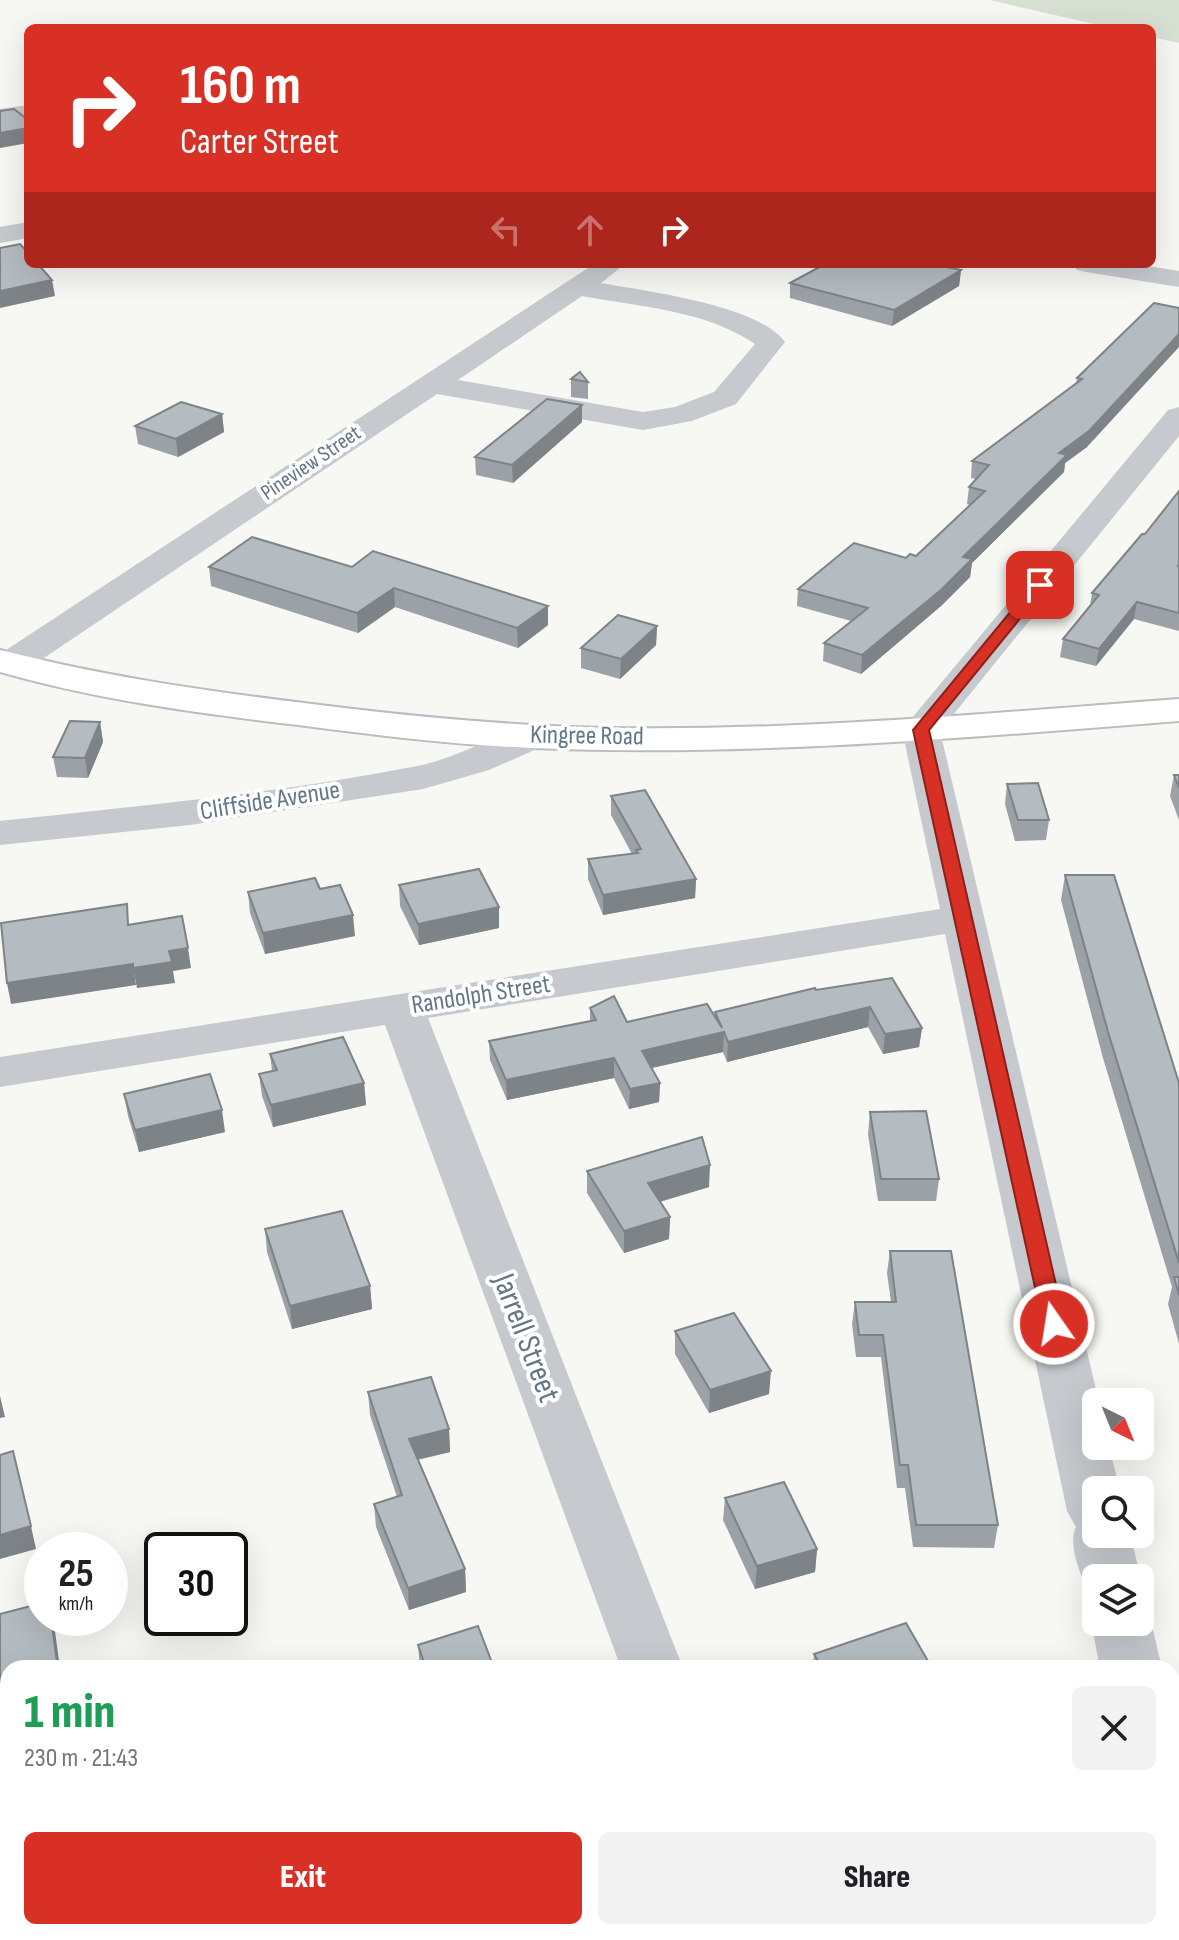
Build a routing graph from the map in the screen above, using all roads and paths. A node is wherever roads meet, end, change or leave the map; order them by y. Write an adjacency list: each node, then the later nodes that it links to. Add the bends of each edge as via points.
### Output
1 (24, 113): 2 (street)
2 (0, 116)
3 (24, 231): 4 (street)
4 (0, 235)
5 (606, 268): 8 (street, Pineview Street)
6 (1111, 268): 7 (street)
7 (1179, 279)
8 (577, 287): 9 (street, Pineview Street); 9 (street, via 726,317 757,329 771,342 725,398 681,415 643,421)
9 (431, 384): 11 (street, Pineview Street)
10 (1179, 416): 13 (street)
11 (5, 663): 14 (main road, Kingree Road, via 162,697)
12 (1179, 710): 13 (main road, Kingree Road)
13 (921, 730): 14 (main road, Kingree Road); 16 (street)
14 (532, 737): 15 (street, Cliffside Avenue, via 423,777 190,813)
15 (0, 833)
16 (963, 918): 17 (street, Randolph Street); 19 (street)
17 (401, 1007): 18 (street, Randolph Street); 21 (street, Jarrell Street)
18 (0, 1072)
19 (1088, 1476)
20 (1124, 1636): 22 (street)
21 (649, 1660)
22 (1129, 1660)

